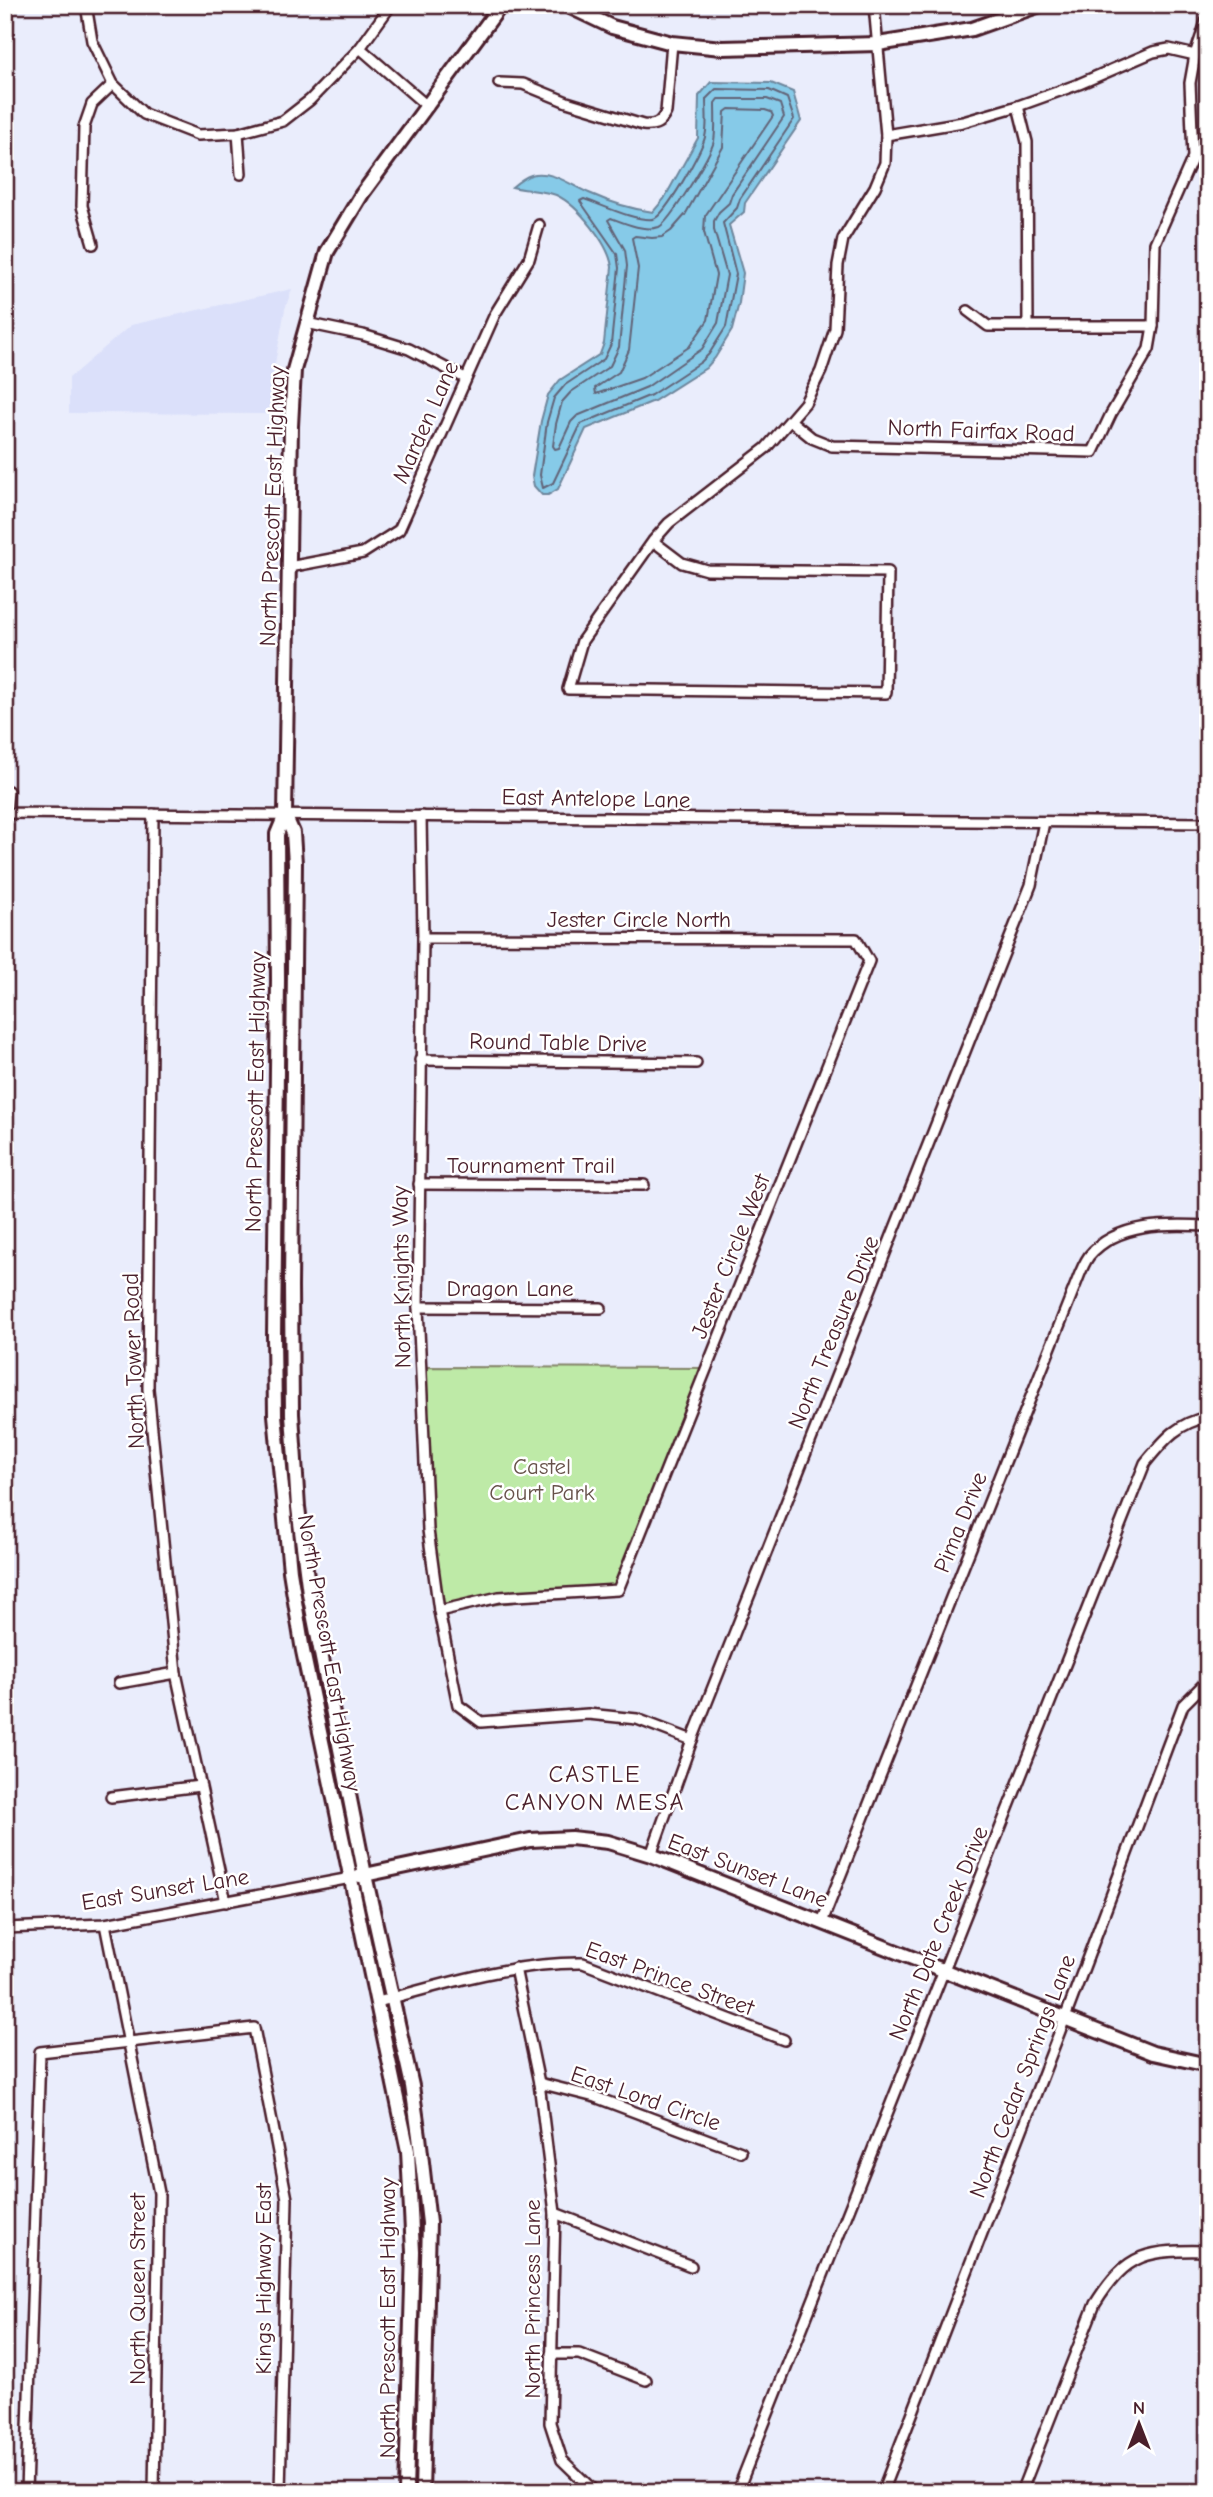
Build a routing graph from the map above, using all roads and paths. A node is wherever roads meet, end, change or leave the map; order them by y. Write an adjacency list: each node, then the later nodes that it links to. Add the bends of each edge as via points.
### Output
1 (86, 5): 13 (street, via 92,41)
2 (391, 5): 10 (street)
3 (500, 5): 15 (street, North Prescott East Highway)
4 (566, 5): 8 (street, via 612,27)
5 (874, 5): 9 (street)
6 (1040, 5): 9 (street, via 972,29)
7 (1208, 16): 11 (street, North Fairfax Road)
8 (672, 43): 9 (street, via 722,48); 12 (street, via 666,112 654,126 567,102 523,84)
9 (878, 44): 17 (street)
10 (360, 48): 15 (street); 16 (street, via 310,100 282,121)
11 (1195, 55): 14 (street, via 1169,49 1153,52); 23 (street, North Fairfax Road, via 1190,83 1193,157 1155,243)
12 (499, 83)
13 (113, 84): 16 (street, via 144,114 198,135); 20 (street, via 92,104 84,127 82,206)
14 (1018, 106): 17 (street, via 963,122); 24 (street, via 1027,142)
15 (428, 107): 22 (street, North Prescott East Highway, via 362,194 327,252)
16 (238, 134): 18 (street)
17 (886, 135): 26 (street, via 885,163 843,239 835,329 804,403)
18 (241, 174)
19 (539, 225): 25 (street, Marden Lane, via 529,259 495,314)
20 (93, 244)
21 (968, 311): 24 (street, via 988,326)
22 (306, 323): 25 (street, via 409,349); 28 (street, North Prescott East Highway, via 294,370)
23 (1153, 326): 24 (street); 26 (street, North Fairfax Road, via 1149,349 1093,452 832,446 812,438)
24 (1028, 327)
25 (465, 378): 28 (street, Marden Lane, via 399,530 363,553)
26 (791, 421): 27 (street, via 766,448 669,523)
27 (653, 541): 27 (street, via 582,641 568,689 886,693 888,572 707,570 682,563)
28 (289, 567): 32 (street, North Prescott East Highway)
29 (8, 791): 30 (street)
30 (6, 813): 31 (street, East Antelope Lane); 36 (street)
31 (153, 814): 32 (street, East Antelope Lane); 52 (street, North Tower Road, via 148,1390)
32 (285, 815): 33 (street, East Antelope Lane); 41 (street, North Prescott East Highway, via 277,834); 42 (street, North Prescott East Highway, via 293,834 295,863)
33 (421, 816): 34 (street, East Antelope Lane); 37 (street, North Knights Way)
34 (1044, 822): 35 (street, East Antelope Lane); 55 (street, North Treasure Drive, via 1031,885)
35 (1208, 823)
36 (5, 855)
37 (423, 938): 38 (street, Jester Circle North); 39 (street, North Knights Way)
38 (856, 940): 51 (street, Jester Circle West, via 869,961 618,1590 499,1597)
39 (420, 1060): 40 (street, Round Table Drive); 43 (street, North Knights Way)
40 (696, 1063)
41 (275, 1181): 42 (street); 50 (street, North Prescott East Highway, via 275,1415)
42 (291, 1181): 49 (street, North Prescott East Highway, via 292,1414)
43 (419, 1184): 44 (street, Tournament Trail); 46 (street, North Knights Way)
44 (643, 1185)
45 (1208, 1226): 61 (street, Pima Drive, via 1148,1226 1125,1232 1089,1256)
46 (418, 1307): 47 (street, Dragon Lane); 51 (street, North Knights Way, via 428,1530)
47 (601, 1308)
48 (1208, 1417): 65 (street, North Date Creek Drive, via 1189,1421 1167,1437 1145,1463)
49 (298, 1498): 50 (street); 59 (street, North Prescott East Highway, via 309,1593)
50 (282, 1499): 59 (street, North Prescott East Highway, via 303,1651)
51 (439, 1611): 55 (street, North Knights Way, via 458,1705 481,1722 588,1714 637,1719)
52 (176, 1673): 53 (street); 56 (street, North Tower Road)
53 (119, 1683)
54 (1208, 1683): 68 (street, North Cedar Springs Lane, via 1183,1705)
55 (692, 1740): 58 (street, North Treasure Drive)
56 (200, 1786): 57 (street); 60 (street, North Tower Road)
57 (111, 1797)
58 (651, 1854): 59 (street, East Sunset Lane, via 608,1842 530,1840); 61 (street, East Sunset Lane)
59 (357, 1876): 60 (street, East Sunset Lane); 66 (street, North Prescott East Highway); 67 (street, North Prescott East Highway)
60 (226, 1902): 62 (street, East Sunset Lane)
61 (822, 1922): 65 (street, East Sunset Lane)
62 (105, 1924): 63 (street, East Sunset Lane); 70 (street, North Queen Street)
63 (5, 1928)
64 (515, 1968): 66 (street, East Prince Street); 69 (street, East Prince Street, via 583,1963); 72 (street, North Princess Lane)
65 (944, 1970): 68 (street, East Sunset Lane); 87 (street, North Date Creek Drive)
66 (392, 1998): 67 (street, East Prince Street); 78 (street, North Prescott East Highway, via 412,2086 422,2159 429,2223)
67 (378, 2002): 77 (street, North Prescott East Highway, via 408,2151)
68 (1065, 2018): 71 (street, East Sunset Lane, via 1153,2053); 88 (street, North Cedar Springs Lane)
69 (784, 2040)
70 (130, 2043): 81 (street, via 40,2052); 82 (street, North Queen Street, via 159,2193); 83 (street, Kings Highway East, via 254,2028 286,2199)
71 (1208, 2065)
72 (539, 2083): 73 (street, East Lord Circle, via 595,2097); 74 (street, North Princess Lane)
73 (741, 2152)
74 (555, 2213): 76 (street); 79 (street, North Princess Lane)
75 (1208, 2251): 89 (street, via 1148,2254 1111,2279 1095,2304)
76 (691, 2266)
77 (411, 2313): 78 (street); 84 (street, North Prescott East Highway)
78 (427, 2313): 85 (street, North Prescott East Highway)
79 (551, 2354): 80 (street, via 579,2354); 86 (street, North Princess Lane, via 550,2423 562,2460)
80 (646, 2380)
81 (26, 2492)
82 (154, 2492)
83 (280, 2492)
84 (406, 2492)
85 (422, 2492)
86 (595, 2492)
87 (737, 2492)
88 (882, 2492)
89 (1021, 2492)

